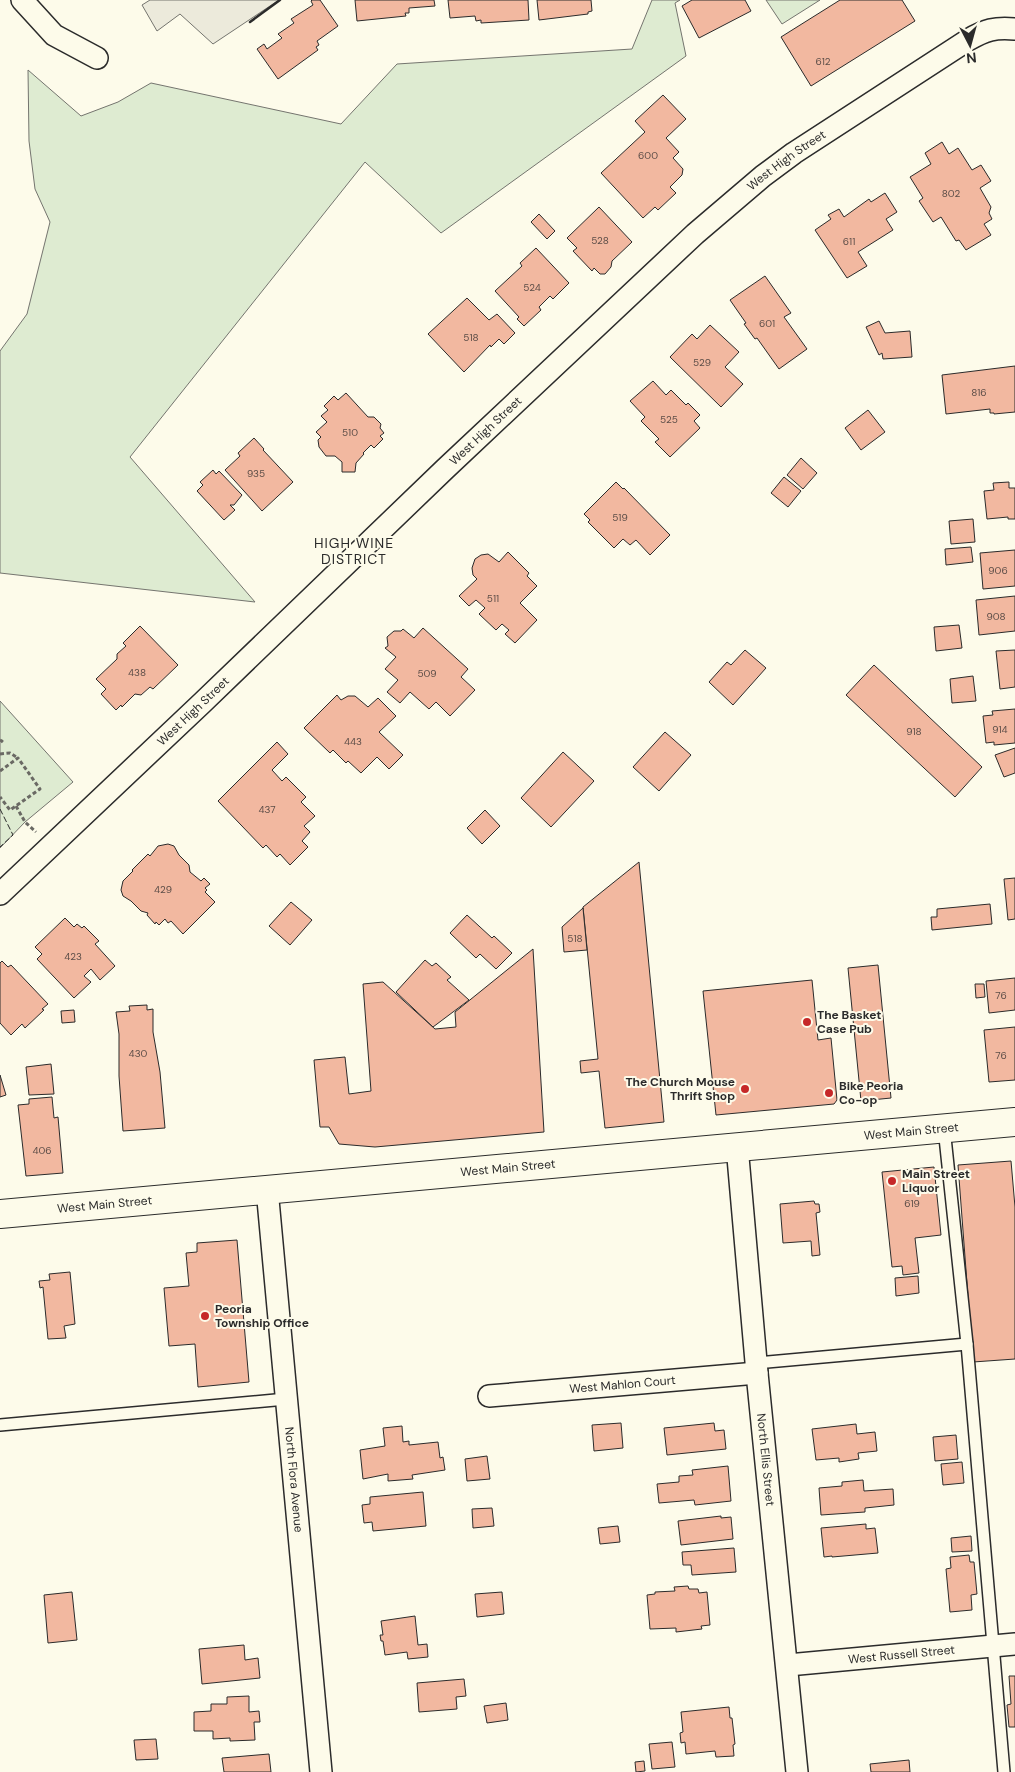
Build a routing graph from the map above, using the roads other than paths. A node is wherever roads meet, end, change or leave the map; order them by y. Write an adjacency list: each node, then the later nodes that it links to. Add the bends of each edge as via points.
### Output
1 (22, 0): 3 (street, via 54,35)
2 (1015, 30): 4 (street, West High Street, via 993,29 968,40 794,154 694,234)
3 (97, 58)
4 (0, 894)
5 (1015, 1122): 6 (main road, West Main Street)
6 (944, 1128): 7 (main road, West Main Street); 10 (lane)
7 (737, 1146): 8 (main road, West Main Street); 11 (street, North Ellis Street)
8 (267, 1189): 9 (main road, West Main Street); 13 (street, North Flora Avenue)
9 (0, 1214)
10 (967, 1344): 11 (lane); 16 (lane)
11 (756, 1368): 12 (street, West Mahlon Court); 17 (street, North Ellis Street)
12 (489, 1396)
13 (286, 1399): 14 (lane); 18 (street, North Flora Avenue)
14 (0, 1425)
15 (1015, 1644): 16 (street, West Russell Street)
16 (992, 1646): 17 (street, West Russell Street); 20 (lane)
17 (788, 1665): 19 (street, North Ellis Street)
18 (321, 1772)
19 (798, 1772)
20 (1004, 1772)

